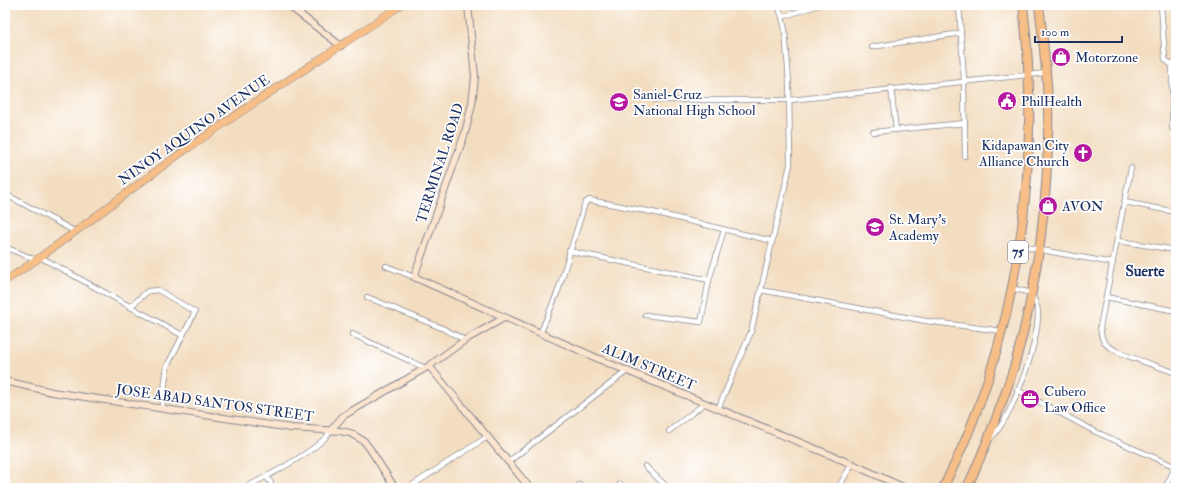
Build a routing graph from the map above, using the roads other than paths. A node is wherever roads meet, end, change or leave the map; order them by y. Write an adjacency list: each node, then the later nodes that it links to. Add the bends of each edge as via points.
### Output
1 (288, 5): 12 (street)
2 (401, 5): 12 (main road, NINOY AQUINO AVENUE)
3 (468, 5): 42 (street, TERMINAL ROAD, via 475,77 472,104 465,132)
4 (778, 5): 10 (street)
5 (818, 5): 10 (street)
6 (959, 5): 11 (street)
7 (1023, 5): 16 (highway, 75)
8 (1039, 5): 15 (highway, 75)
9 (1161, 5): 14 (street, via 1165,59)
10 (782, 17): 20 (street)
11 (961, 33): 13 (street); 17 (street)
12 (341, 46): 31 (main road, NINOY AQUINO AVENUE, via 185,150)
13 (872, 47)
14 (1174, 63): 22 (street)
15 (1046, 73): 16 (street); 36 (highway, 75, via 1047,144)
16 (1030, 75): 17 (street); 35 (highway, 75, via 1030,137)
17 (964, 80): 18 (street); 21 (street)
18 (891, 88): 20 (street); 23 (street)
19 (655, 100): 20 (street)
20 (790, 100): 32 (street, via 790,165)
21 (965, 123): 23 (street); 25 (street)
22 (1172, 128)
23 (896, 130): 24 (street)
24 (873, 132)
25 (966, 156)
26 (1131, 168): 28 (street)
27 (5, 194): 31 (street)
28 (1124, 202): 29 (street); 33 (street)
29 (1176, 212)
30 (724, 230): 32 (street); 38 (street, via 589,200 585,203); 43 (street)
31 (74, 231): 39 (main road, NINOY AQUINO AVENUE)
32 (772, 241): 46 (street)
33 (1118, 241): 37 (street); 40 (street)
34 (5, 246): 39 (street)
35 (1019, 246): 36 (street); 45 (highway, 75)
36 (1038, 249): 40 (street); 47 (highway, 75)
37 (1176, 250)
38 (569, 251): 43 (street); 56 (street, via 558,291)
39 (38, 259): 44 (main road, NINOY AQUINO AVENUE); 50 (street)
40 (1113, 263): 49 (street)
41 (386, 266): 42 (street, ALIM STREET)
42 (414, 277): 53 (street, ALIM STREET)
43 (710, 280): 52 (street, via 702,322)
44 (5, 281)
45 (1011, 288): 47 (street); 54 (highway, 75)
46 (761, 290): 54 (street, via 926,321); 66 (street, via 751,332)
47 (1031, 294): 63 (street, via 1037,303 1038,320); 70 (highway, 75, via 1014,368)
48 (367, 297): 58 (street)
49 (1106, 297): 51 (street); 61 (street, via 1100,327 1104,342 1124,354)
50 (130, 307): 57 (street); 57 (street, via 148,291 158,290 195,311)
51 (1176, 311)
52 (645, 315)
53 (504, 318): 56 (street, ALIM STREET); 58 (street)
54 (1002, 331): 84 (highway, 75, via 969,434)
55 (352, 334): 59 (street)
56 (540, 334): 60 (street, ALIM STREET)
57 (182, 335): 65 (street, via 167,366)
58 (465, 340): 59 (street)
59 (427, 367): 67 (street, via 343,416); 69 (street)
60 (628, 371): 64 (street, ALIM STREET); 71 (street)
61 (1176, 373)
62 (5, 381): 65 (street, JOSE ABAD SANTOS STREET, via 52,392)
63 (1018, 390): 70 (street, via 1001,426); 74 (street, via 1096,432)
64 (705, 403): 66 (street, ALIM STREET); 68 (street)
65 (162, 407): 67 (street, JOSE ABAD SANTOS STREET, via 304,430)
66 (718, 409): 72 (street, ALIM STREET)
67 (331, 430): 75 (street, via 322,442); 78 (street, JOSE ABAD SANTOS STREET, via 350,433 364,440)
68 (669, 431)
69 (487, 437): 71 (street); 79 (street)
70 (988, 440): 85 (highway, 75)
71 (508, 462): 80 (street)
72 (852, 464): 82 (street); 83 (street, ALIM STREET)
73 (645, 466): 81 (street)
74 (1176, 466): 86 (street)
75 (267, 477): 76 (street); 77 (street)
76 (244, 488)
77 (274, 488)
78 (395, 488)
79 (408, 488)
80 (530, 488)
81 (668, 488)
82 (838, 488)
83 (904, 488)
84 (943, 488)
85 (968, 488)
86 (1165, 488)

